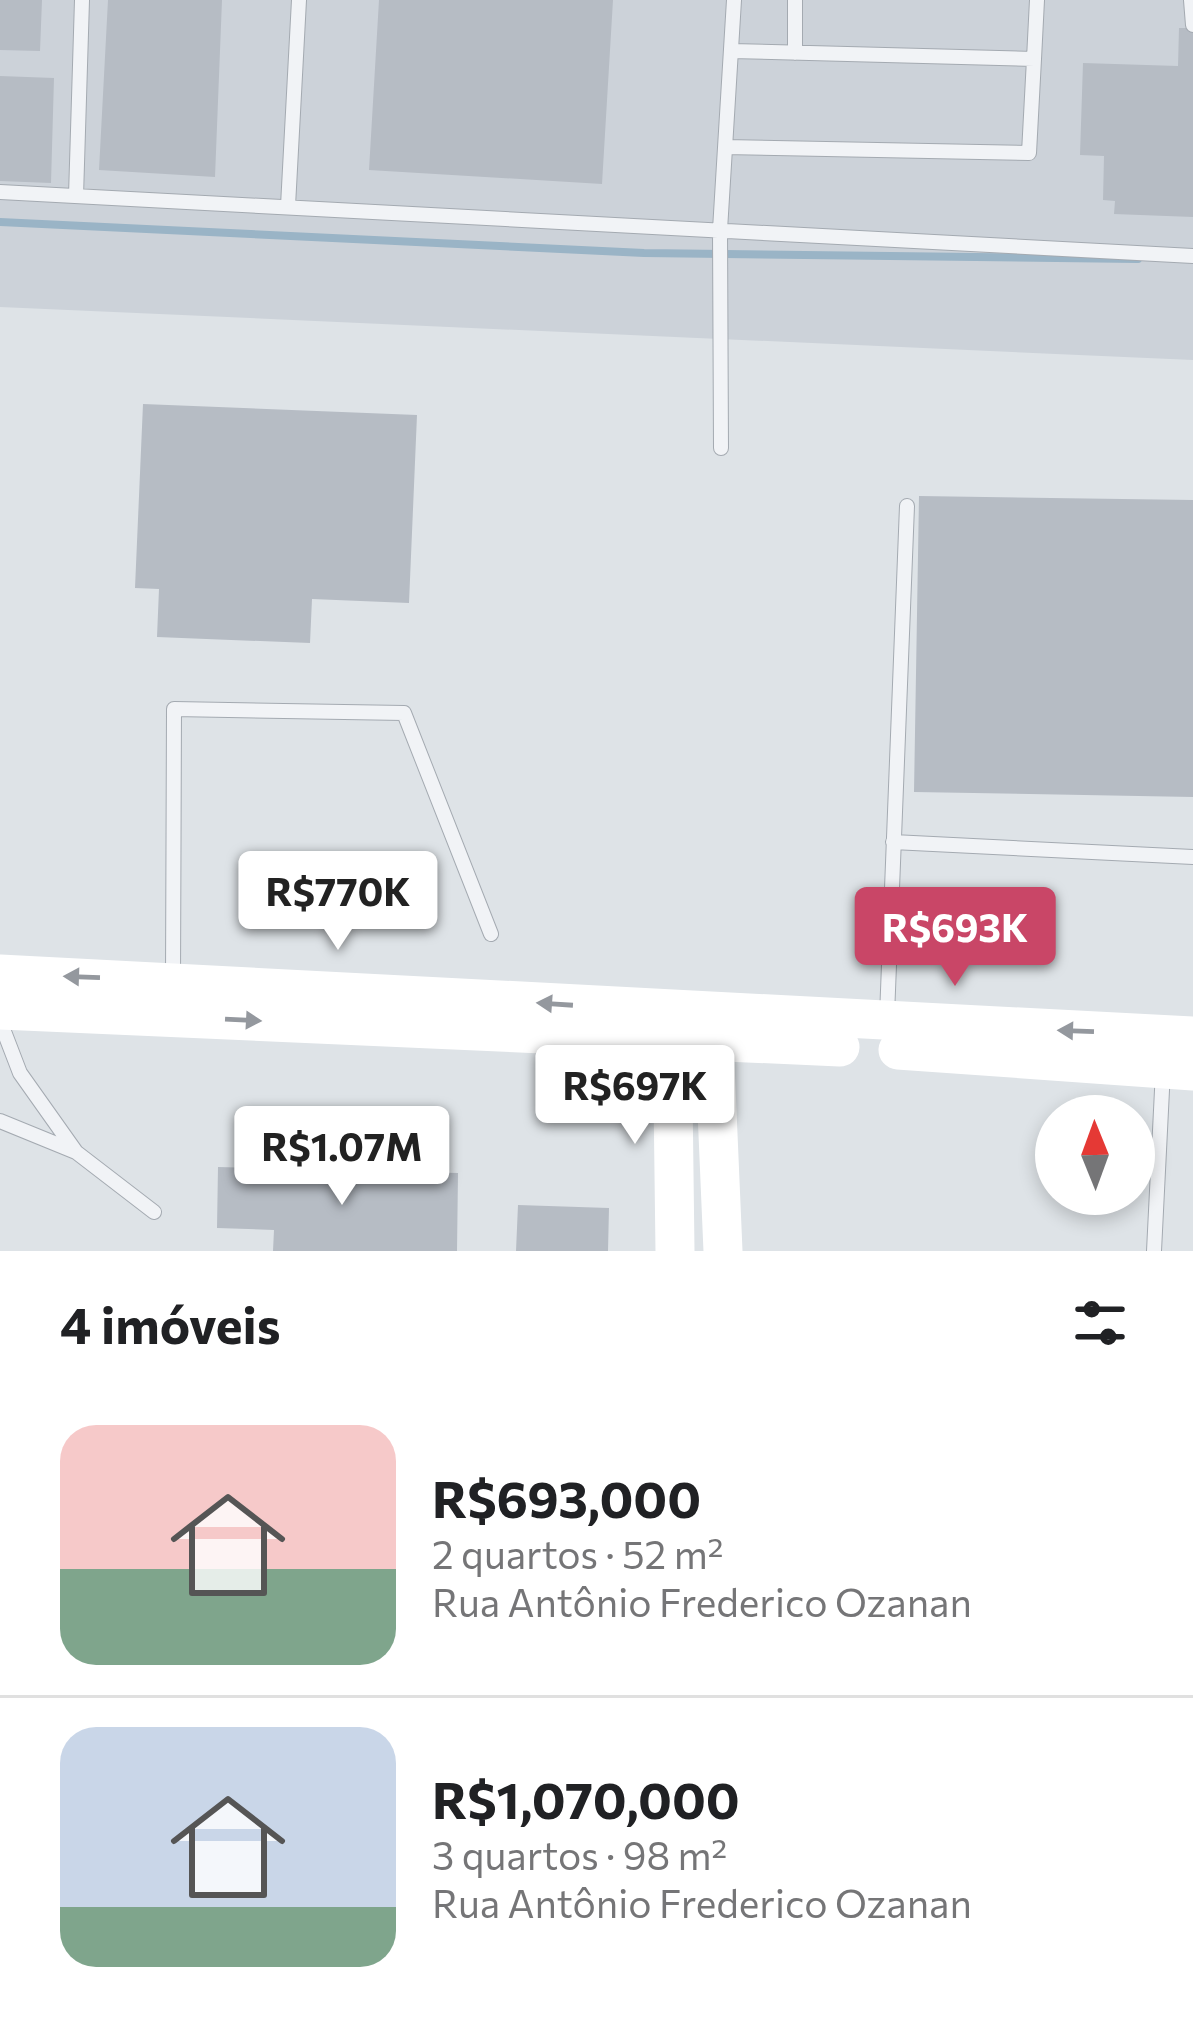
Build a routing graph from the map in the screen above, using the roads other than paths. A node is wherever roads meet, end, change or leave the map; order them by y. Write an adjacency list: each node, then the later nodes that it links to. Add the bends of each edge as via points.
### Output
1 (82, 0): 13 (lane)
2 (299, 0): 14 (lane)
3 (734, 0): 8 (lane)
4 (796, 0): 9 (lane)
5 (1037, 0): 10 (lane)
6 (1191, 0): 7 (lane)
7 (1193, 25)
8 (731, 51): 9 (lane); 11 (lane)
9 (795, 53): 10 (lane)
10 (1034, 59): 11 (lane, via 1029,153)
11 (725, 147): 15 (lane)
12 (0, 192): 13 (lane)
13 (76, 196): 14 (lane)
14 (288, 206): 15 (lane)
15 (720, 230): 16 (lane); 17 (lane)
16 (1193, 256)
17 (721, 448)
18 (908, 506): 19 (lane)
19 (893, 842): 20 (lane); 28 (lane)
20 (1193, 857)
21 (491, 934): 23 (lane, via 404,713 174,709)
22 (0, 974): 23 (main road, one-way to 22)
23 (175, 999): 24 (main road); 26 (main road)
24 (0, 1010)
25 (0, 1021): 31 (lane, via 20,1073)
26 (671, 1027): 27 (main road); 33 (main road)
27 (714, 1028): 28 (main road); 34 (main road)
28 (887, 1036): 29 (main road)
29 (1178, 1053): 35 (lane)
30 (0, 1120): 31 (lane)
31 (76, 1152): 32 (lane)
32 (154, 1212)
33 (675, 1251)
34 (723, 1251)
35 (1154, 1251)

